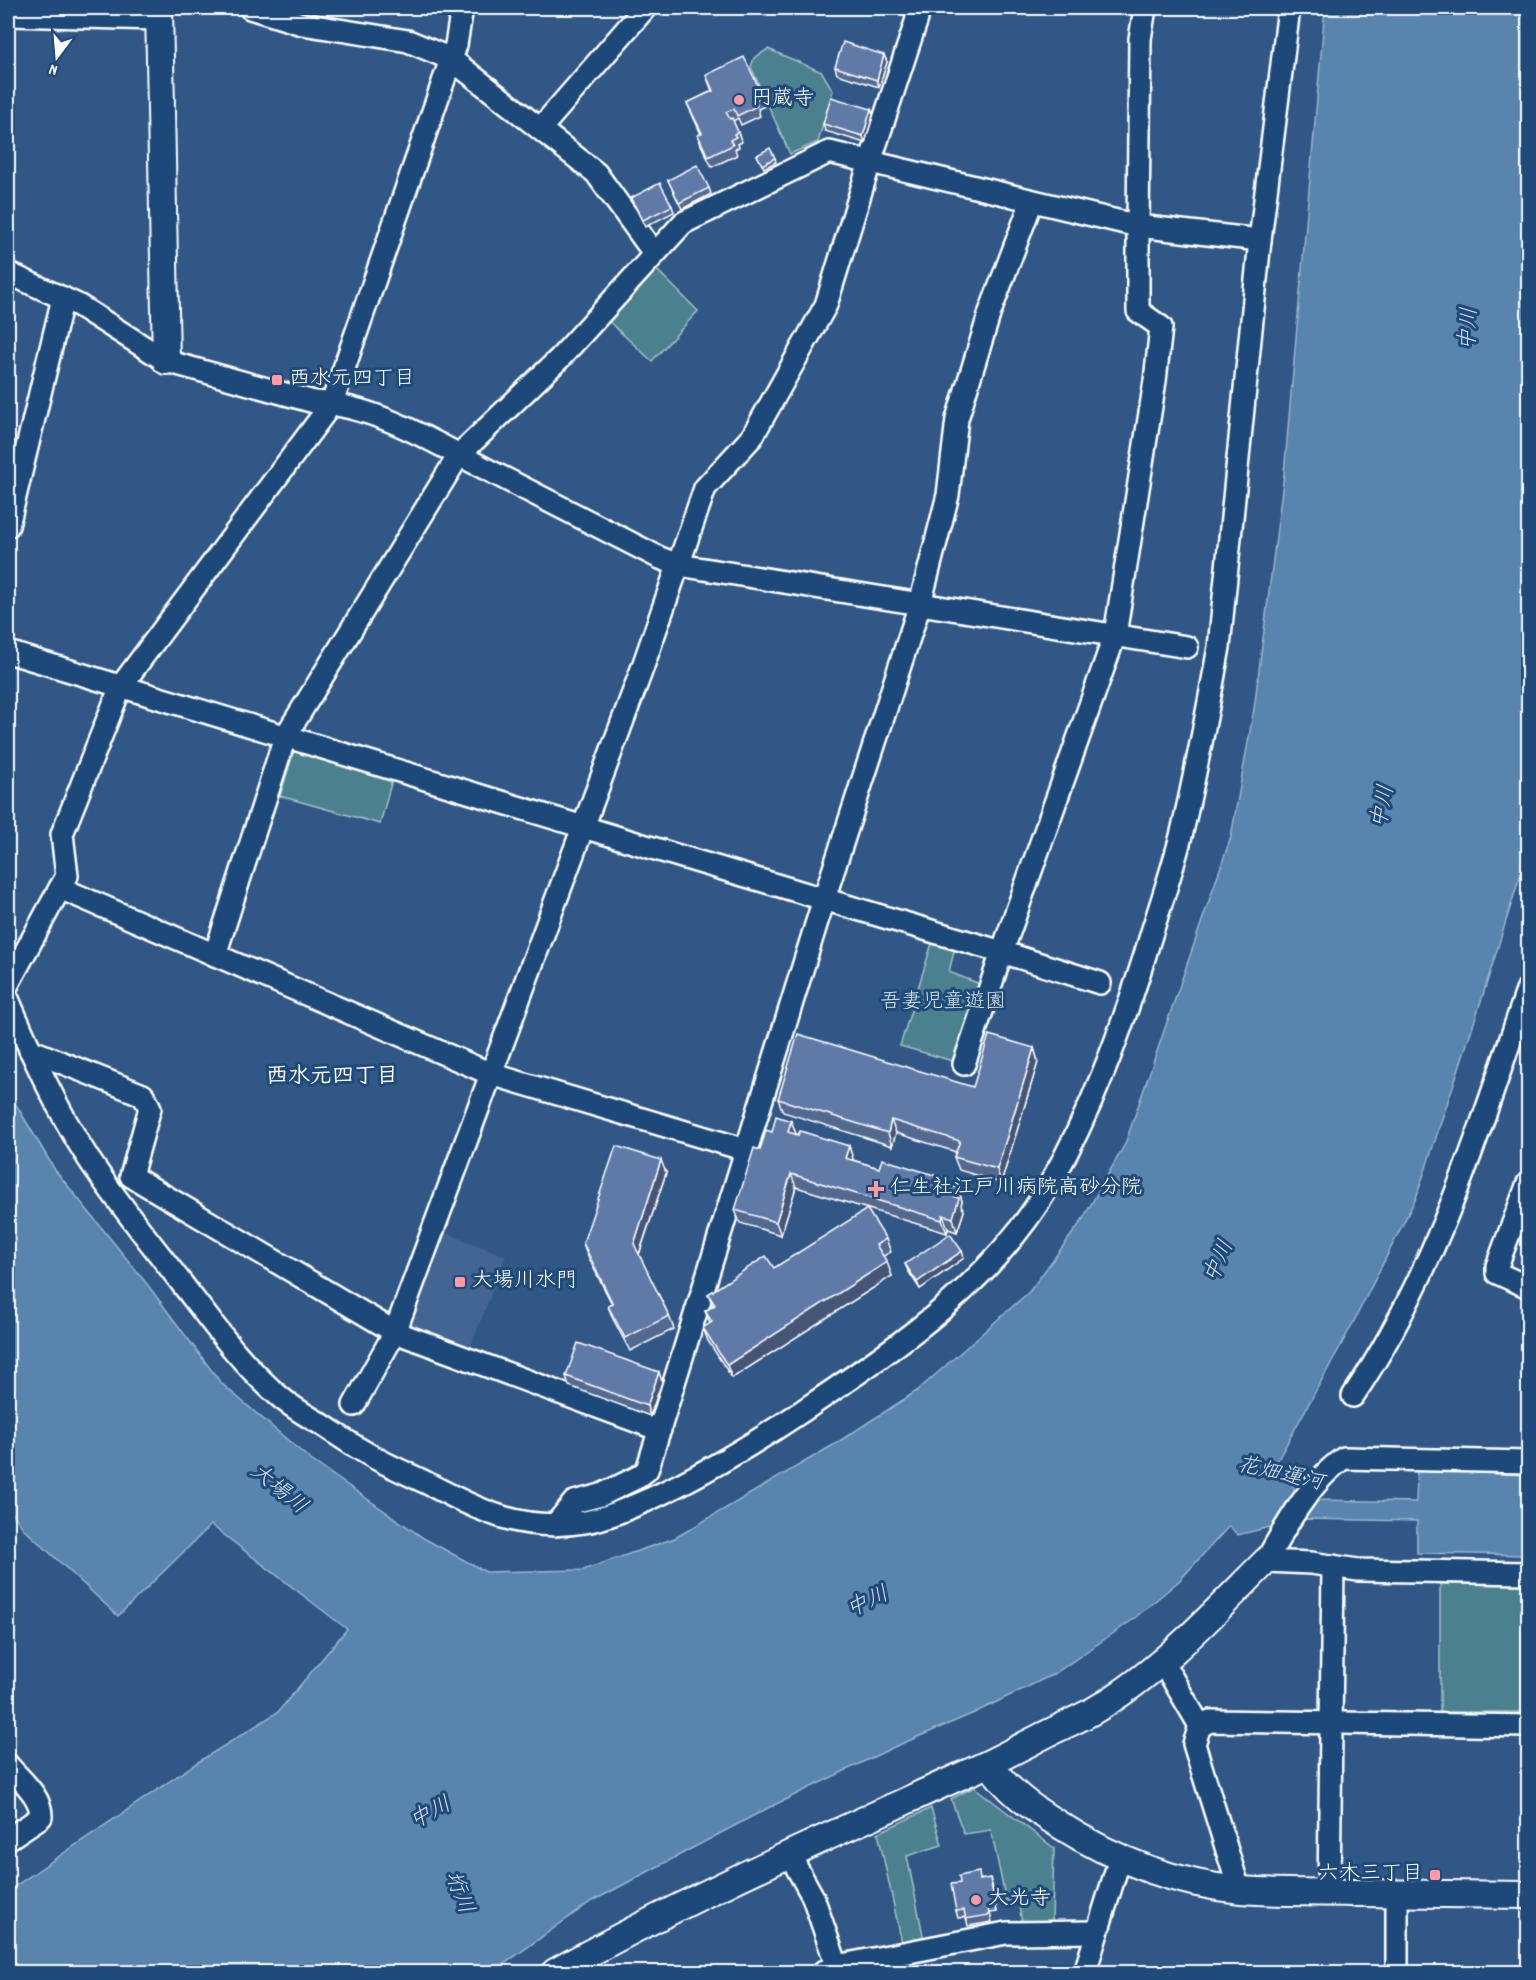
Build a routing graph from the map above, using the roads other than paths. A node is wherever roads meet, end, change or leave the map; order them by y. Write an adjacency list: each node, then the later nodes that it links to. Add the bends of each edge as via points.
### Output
1 (250, 8): 9 (street, via 302,24 408,41)
2 (462, 8): 9 (street)
3 (645, 8): 10 (street)
4 (916, 8): 11 (street, via 917,19)
5 (1145, 8): 13 (street, via 1140,39)
6 (1289, 8): 14 (street)
7 (160, 11): 8 (street); 18 (street)
8 (8, 15)
9 (451, 59): 10 (street); 19 (street)
10 (540, 129): 15 (street, via 596,173)
11 (870, 162): 12 (street); 15 (street, via 829,152 682,223); 22 (street, via 826,305 752,437 705,488)
12 (1032, 201): 13 (street); 23 (street, via 990,312 957,419 948,495)
13 (1138, 226): 14 (street); 24 (street, via 1138,311 1161,327)
14 (1260, 240): 49 (street, via 1219,647 1208,714 1180,837 1133,994 1109,1060 1049,1185 1029,1217 967,1289 926,1324 835,1389 740,1451 658,1495 612,1515)
15 (654, 253): 20 (street, via 560,358)
16 (8, 273): 17 (street)
17 (63, 298): 18 (street); 21 (street)
18 (166, 361): 19 (street, via 314,402)
19 (332, 403): 20 (street, via 369,412); 27 (street)
20 (459, 455): 22 (street); 28 (street)
21 (8, 526)
22 (679, 565): 23 (street); 29 (street)
23 (920, 604): 24 (street); 31 (street)
24 (1115, 635): 25 (street); 32 (street)
25 (1187, 647)
26 (8, 652): 27 (street)
27 (121, 686): 28 (street); 30 (street, via 62,834 67,876)
28 (285, 737): 29 (street); 33 (street)
29 (583, 826): 31 (street); 40 (street)
30 (60, 888): 33 (street); 35 (street)
31 (824, 899): 32 (street); 41 (street)
32 (1002, 952): 34 (street); 39 (street)
33 (215, 955): 40 (street)
34 (1100, 983)
35 (8, 984)
36 (1528, 988): 45 (street, via 1440,1233 1375,1363)
37 (8, 999): 38 (street)
38 (30, 1050): 44 (street, via 143,1095 150,1108 131,1176); 49 (street, via 88,1158 214,1326 272,1390 366,1453 461,1501 491,1515)
39 (964, 1064)
40 (491, 1074): 41 (street); 44 (street)
41 (746, 1150): 47 (street)
42 (1528, 1183): 43 (street, via 1497,1274)
43 (1528, 1287)
44 (395, 1332): 46 (street); 47 (street)
45 (1353, 1396)
46 (354, 1405)
47 (660, 1430): 49 (street, via 647,1470 601,1494 574,1502)
48 (1528, 1462): 50 (street, via 1344,1458 1313,1489)
49 (555, 1525)
50 (1266, 1561): 51 (street); 53 (street)
51 (1333, 1566): 52 (street, via 1358,1570); 54 (street)
52 (1528, 1573)
53 (1162, 1661): 55 (street); 57 (street, via 1093,1711)
54 (1331, 1722): 55 (street, via 1210,1721); 56 (street); 63 (street)
55 (1200, 1726): 62 (street, via 1194,1744)
56 (1528, 1726)
57 (990, 1764): 60 (street); 61 (street, via 1000,1780 1045,1817)
58 (8, 1765): 59 (street, via 39,1802 41,1810 40,1817)
59 (8, 1839)
60 (789, 1854): 67 (street, via 813,1897); 68 (street)
61 (1120, 1858): 62 (street, via 1175,1877); 66 (street)
62 (1239, 1889): 63 (street)
63 (1329, 1893): 64 (street)
64 (1397, 1893): 65 (street); 70 (street)
65 (1528, 1895)
66 (1097, 1932): 67 (street, via 1006,1933); 69 (street)
67 (833, 1970)
68 (555, 1972)
69 (1085, 1972)
70 (1397, 1972)

